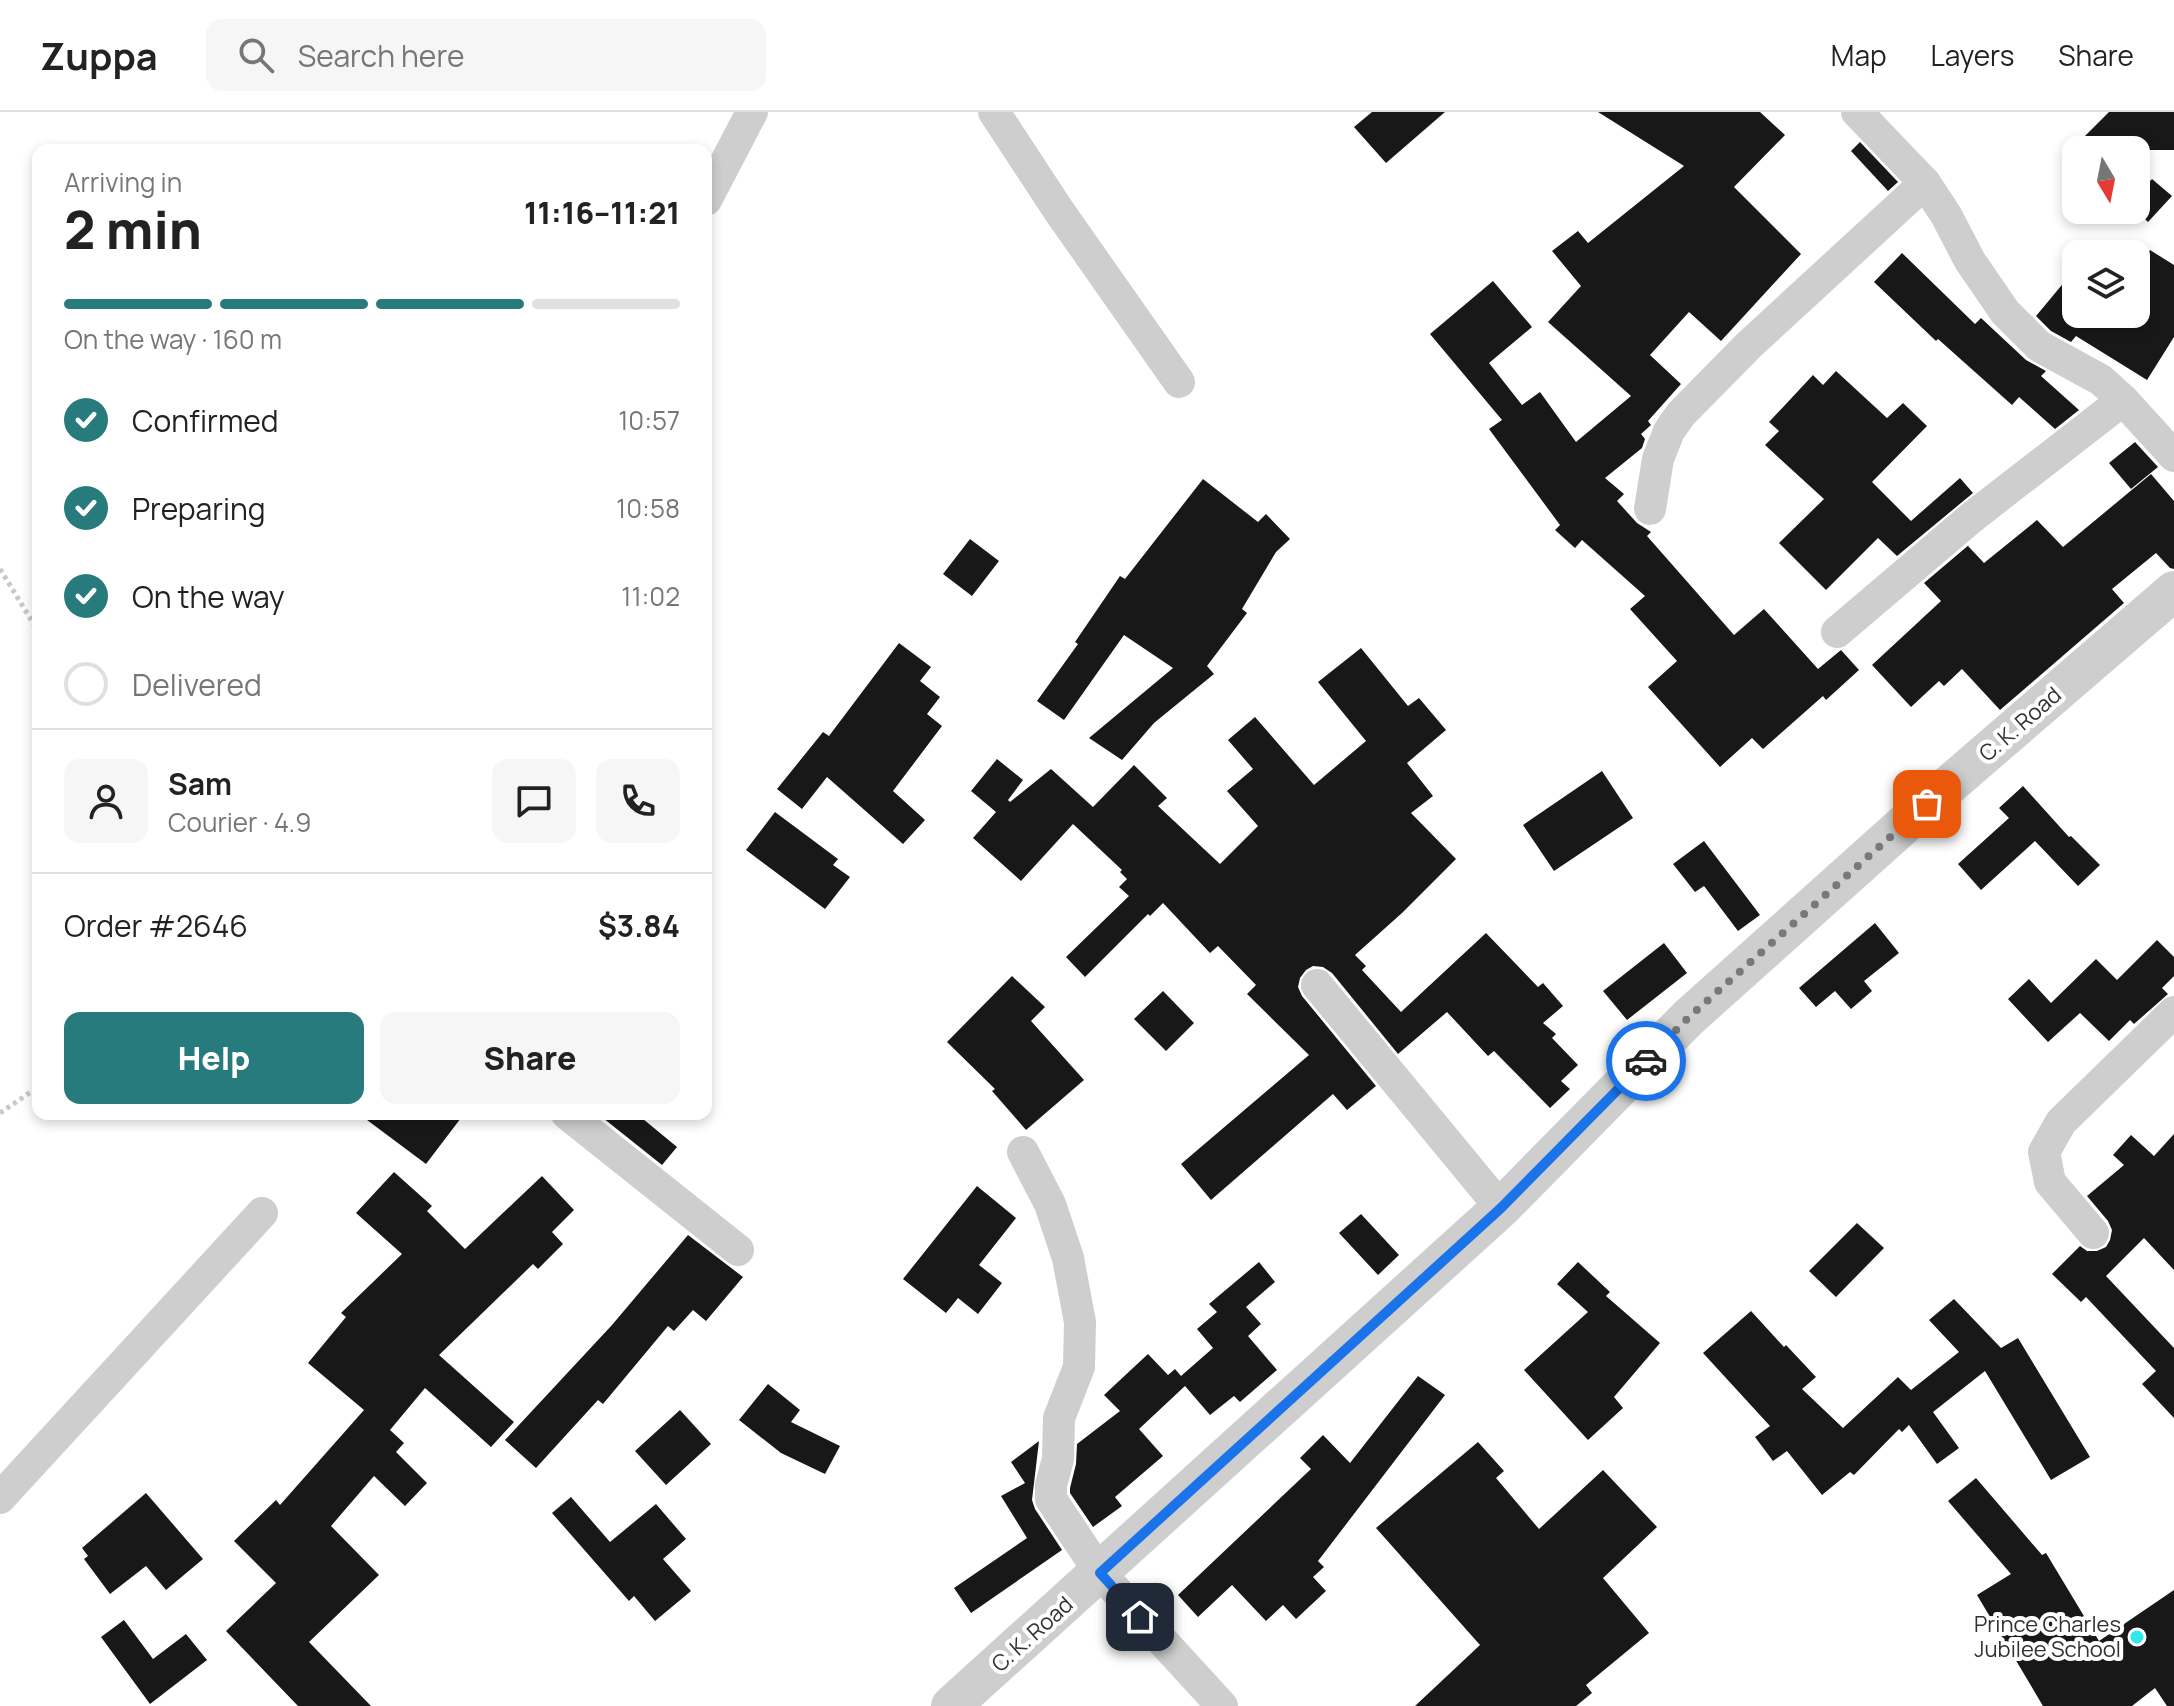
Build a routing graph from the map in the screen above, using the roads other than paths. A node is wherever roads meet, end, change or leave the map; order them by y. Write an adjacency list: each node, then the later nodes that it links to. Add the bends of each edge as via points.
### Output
1 (752, 112): 5 (street)
2 (994, 112): 6 (street)
3 (1857, 112): 4 (street)
4 (1925, 183): 7 (street, via 2005,312 2039,346 2101,380); 9 (street, via 1681,414 1658,459)
5 (712, 189)
6 (1179, 382)
7 (2123, 400): 8 (street); 11 (street, via 1971,518)
8 (2174, 456)
9 (1650, 509)
10 (2174, 591): 16 (street, C. K. Road, via 1688,1018)
11 (1837, 632)
12 (1317, 985): 16 (street)
13 (2174, 1012): 18 (street, via 2061,1122 2044,1152 2050,1182)
14 (575, 1120): 19 (street)
15 (1023, 1152): 21 (street, via 1050,1204 1068,1258 1080,1322 1079,1367 1059,1418 1051,1499)
16 (1501, 1208): 21 (street, C. K. Road)
17 (262, 1213): 20 (street)
18 (2093, 1233)
19 (738, 1250)
20 (0, 1498)
21 (1100, 1573): 22 (street, C. K. Road); 23 (street)
22 (951, 1706)
23 (1222, 1706)

